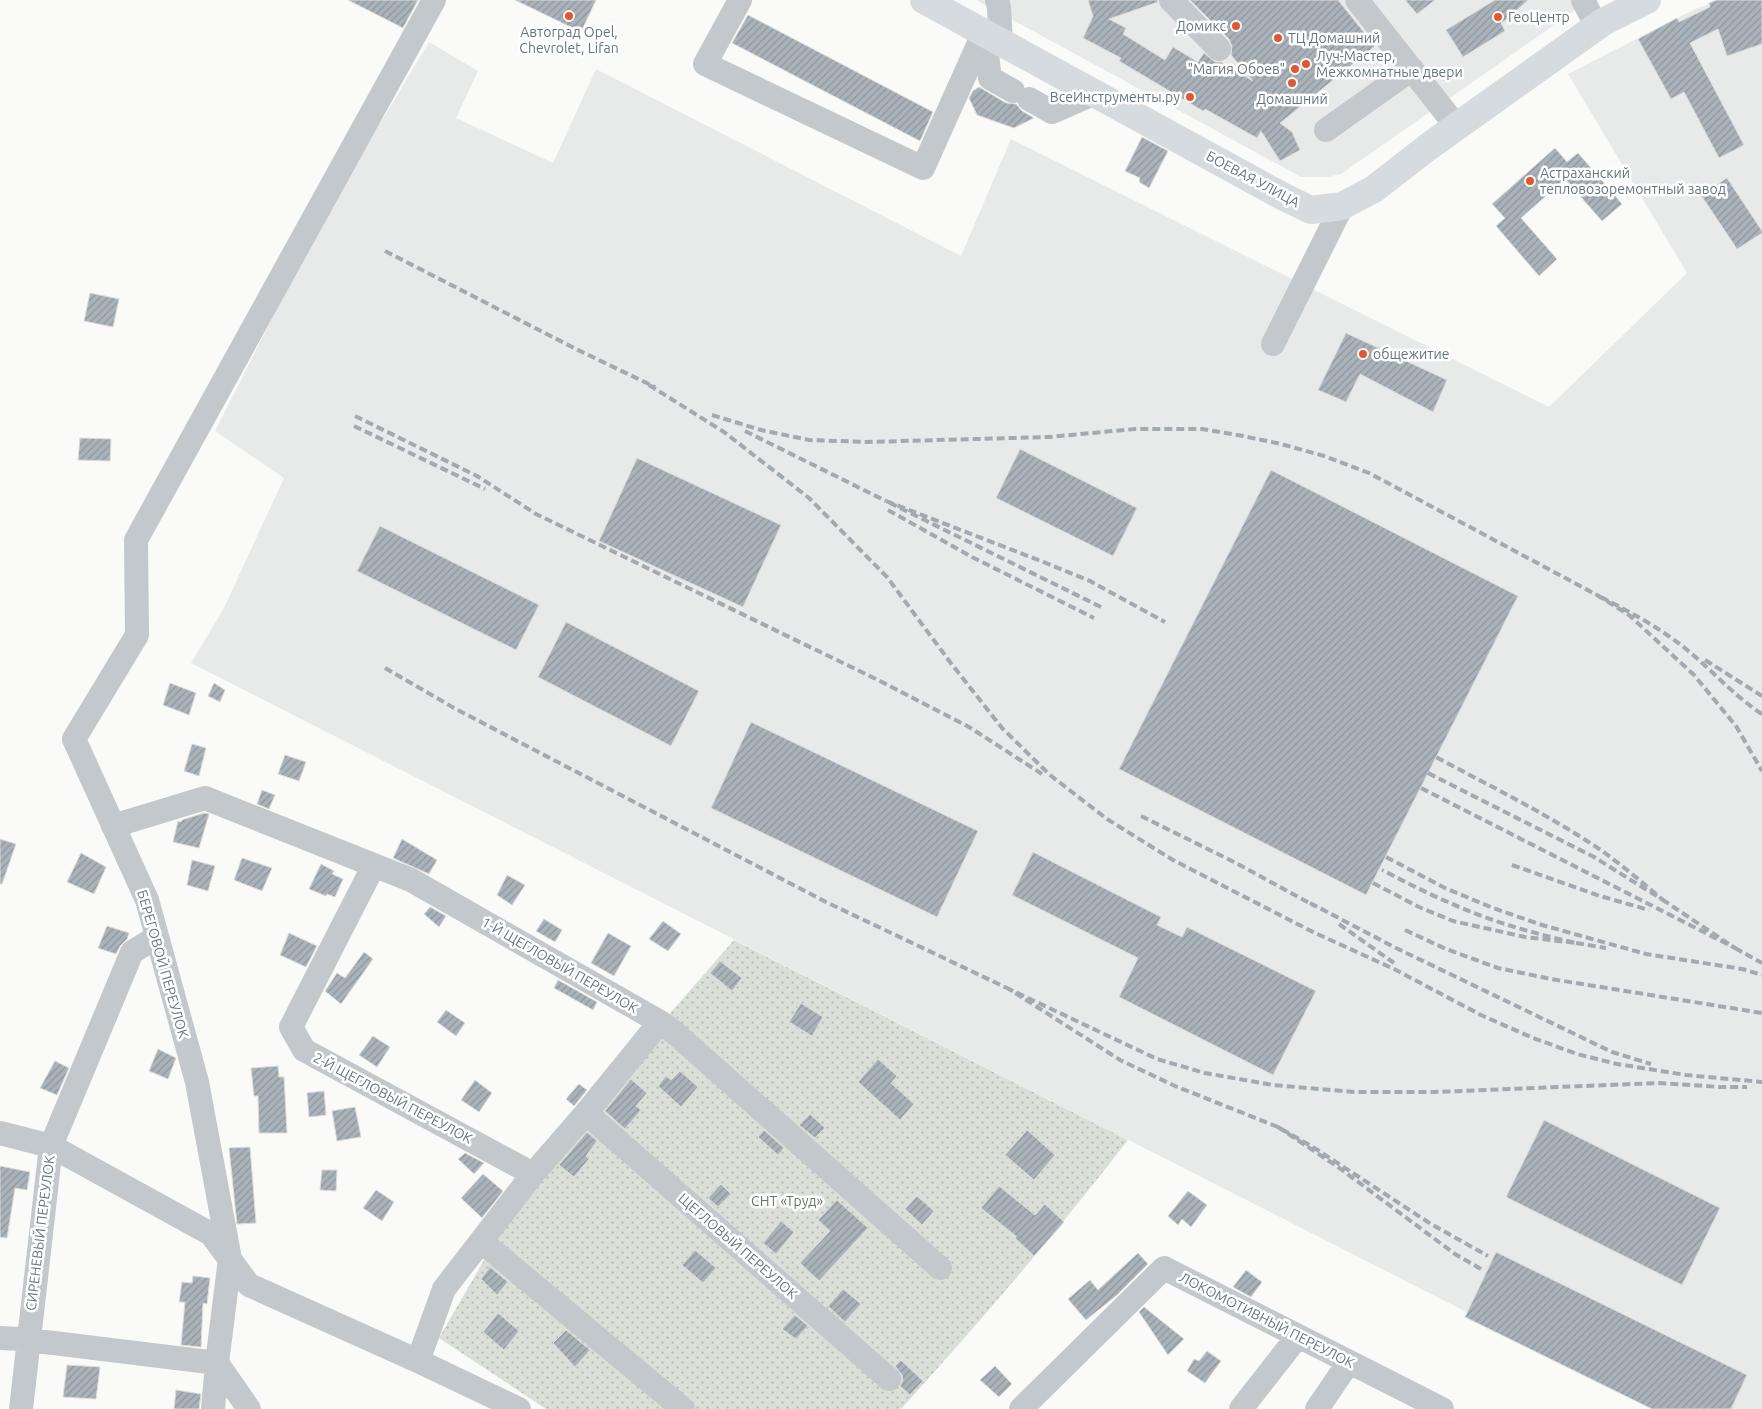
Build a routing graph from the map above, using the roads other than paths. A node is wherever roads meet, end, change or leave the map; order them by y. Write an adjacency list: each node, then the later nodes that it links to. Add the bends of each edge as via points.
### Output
1 (434, 0): 18 (street, БЕРЕГОВОЙ ПЕРЕУЛОК, via 136,540 137,635 74,739)
2 (740, 0): 10 (street, via 705,64 923,168)
3 (924, 0): 10 (main road, БОЕВАЯ УЛИЦА)
4 (997, 0): 10 (street, via 999,8)
5 (1171, 0): 11 (street)
6 (1357, 0): 12 (street)
7 (1583, 0): 9 (street)
8 (1647, 0): 9 (main road, БОЕВАЯ УЛИЦА)
9 (1596, 27): 14 (main road, БОЕВАЯ УЛИЦА)
10 (993, 37): 13 (main road, БОЕВАЯ УЛИЦА); 13 (street, via 990,78 1052,112)
11 (1219, 49)
12 (1412, 69): 14 (street); 15 (street)
13 (1095, 93): 16 (main road, БОЕВАЯ УЛИЦА, via 1311,210)
14 (1457, 127): 16 (main road, БОЕВАЯ УЛИЦА, via 1374,189)
15 (1326, 130)
16 (1342, 206): 17 (street)
17 (1273, 344)
18 (114, 826): 19 (street, 1-Й ЩЕГЛОВЫЙ ПЕРЕУЛОК, via 205,798); 20 (street, БЕРЕГОВОЙ ПЕРЕУЛОК, via 147,900)
19 (374, 865): 21 (street, 1-Й ЩЕГЛОВЫЙ ПЕРЕУЛОК, via 411,880); 25 (street, 2-Й ЩЕГЛОВЫЙ ПЕРЕУЛОК, via 291,1028 304,1050)
20 (157, 937): 24 (street, СИРЕНЕВЫЙ ПЕРЕУЛОК, via 132,952); 27 (street, БЕРЕГОВОЙ ПЕРЕУЛОК, via 197,1082)
21 (660, 1022): 22 (street); 28 (street, 1-Й ЩЕГЛОВЫЙ ПЕРЕУЛОК)
22 (586, 1113): 25 (street); 35 (street, ЩЕГЛОВЫЙ ПЕРЕУЛОК)
23 (0, 1133): 24 (street)
24 (51, 1146): 27 (street, via 211,1234); 31 (street, СИРЕНЕВЫЙ ПЕРЕУЛОК)
25 (533, 1174): 26 (street)
26 (482, 1242): 32 (street, via 444,1289); 41 (street)
27 (230, 1259): 32 (street, via 249,1285); 34 (street)
28 (940, 1268)
29 (1298, 1336): 33 (street, ЛОКОМОТИВНЫЙ ПЕРЕУЛОК); 42 (street, ЛОКОМОТИВНЫЙ ПЕРЕУЛОК, via 1164,1268); 43 (street)
30 (0, 1338): 31 (street)
31 (28, 1340): 34 (street); 37 (street, СИРЕНЕВЫЙ ПЕРЕУЛОК)
32 (418, 1361): 40 (street)
33 (1349, 1362): 36 (street); 44 (street, ЛОКОМОТИВНЫЙ ПЕРЕУЛОК)
34 (217, 1363): 38 (street); 39 (street)
35 (889, 1379)
36 (1326, 1406)
37 (21, 1409)
38 (213, 1409)
39 (249, 1409)
40 (519, 1409)
41 (683, 1409)
42 (1021, 1409)
43 (1241, 1409)
44 (1442, 1409)

